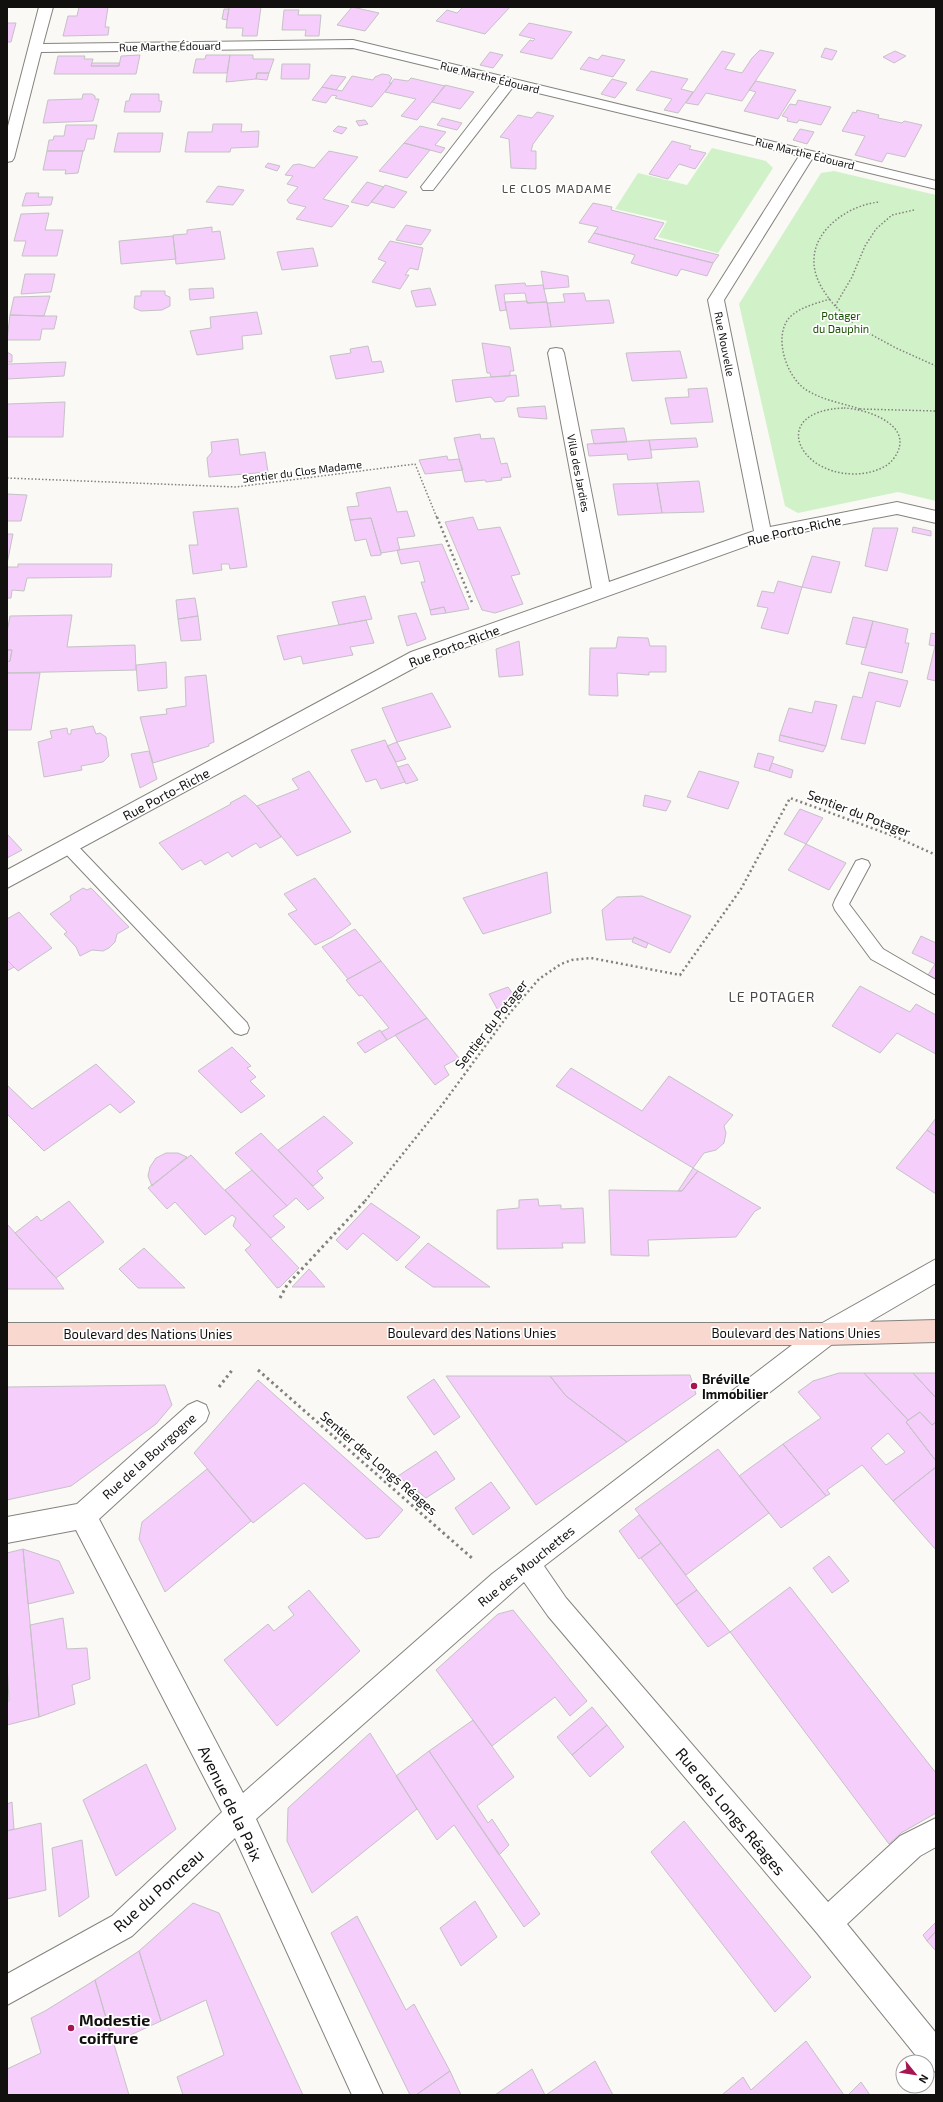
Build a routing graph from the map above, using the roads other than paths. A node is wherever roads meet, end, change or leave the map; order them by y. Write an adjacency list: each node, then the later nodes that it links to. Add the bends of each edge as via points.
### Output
1 (46, 7): 2 (street)
2 (36, 48): 3 (street, Rue Marthe Édouard, via 353,44); 5 (street)
3 (510, 82): 4 (street, Rue Marthe Édouard); 7 (street)
4 (808, 154): 6 (street, Rue Marthe Édouard); 10 (street, Rue Nouvelle, via 716,300)
5 (7, 158)
6 (936, 185)
7 (428, 187)
8 (556, 353): 11 (street, Villa des Jardies)
9 (936, 517): 10 (street, Rue Porto-Riche, via 897,508)
10 (763, 534): 11 (street, Rue Porto-Riche)
11 (602, 592): 12 (street, Rue Porto-Riche, via 418,657)
12 (69, 847): 14 (street, Rue Porto-Riche); 16 (lane)
13 (862, 865): 15 (lane, via 841,905 878,954)
14 (7, 880)
15 (936, 988)
16 (241, 1028)
17 (936, 1270): 20 (street, Rue des Mouchettes)
18 (936, 1331): 20 (main road, Boulevard des Nations Unies)
19 (7, 1334): 20 (main road, Boulevard des Nations Unies)
20 (826, 1334): 24 (street, Rue des Mouchettes)
21 (196, 1412): 22 (street, Rue de la Bourgogne)
22 (83, 1516): 23 (street); 25 (street, Avenue de la Paix)
23 (7, 1530)
24 (527, 1564): 25 (street, Rue des Mouchettes, via 501,1583); 27 (street, Rue des Longs Réages, via 557,1607)
25 (239, 1815): 28 (street, Rue du Ponceau, via 122,1926); 30 (street, Avenue de la Paix)
26 (936, 1832): 27 (street, via 910,1846)
27 (827, 1923): 29 (street, Rue des Longs Réages)
28 (7, 1990)
29 (936, 2057)
30 (368, 2095)

